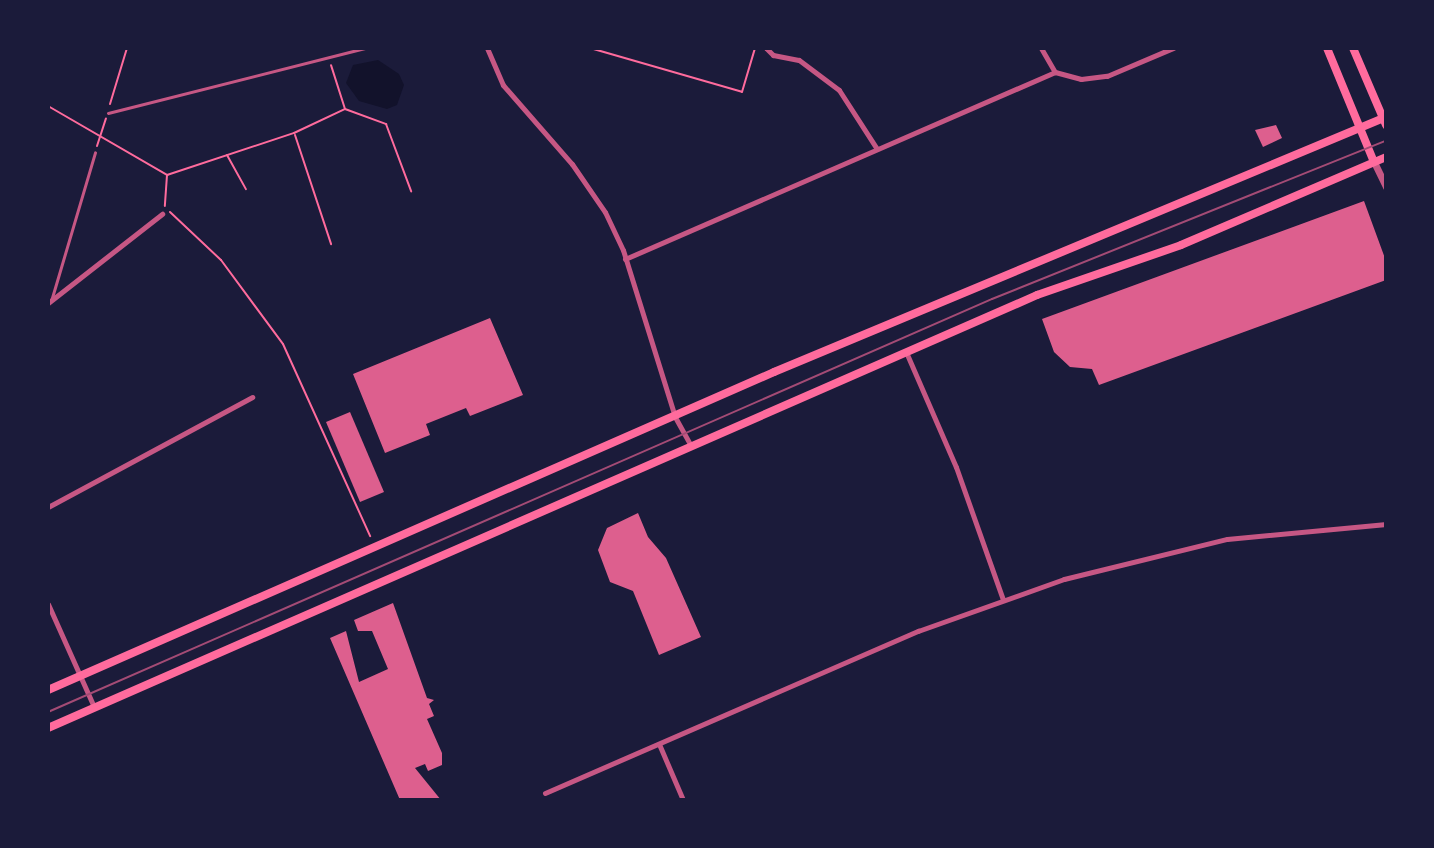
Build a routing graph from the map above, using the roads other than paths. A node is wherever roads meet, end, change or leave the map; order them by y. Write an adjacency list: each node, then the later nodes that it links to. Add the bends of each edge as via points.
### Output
1 (365, 48): 10 (lane)
2 (487, 48): 19 (street, via 503,85 590,189)
3 (766, 48): 8 (street, via 773,55)
4 (1041, 48): 9 (street)
5 (1173, 48): 9 (street, via 1107,76 1081,79)
6 (1327, 48): 12 (main road)
7 (1353, 48): 11 (main road)
8 (788, 51): 13 (street, via 839,90)
9 (1055, 72): 13 (street)
10 (108, 113)
11 (1385, 120): 12 (main road)
12 (1359, 128): 16 (main road); 23 (main road)
13 (877, 149): 19 (street)
14 (95, 152): 20 (lane)
15 (1386, 157): 16 (main road)
16 (1374, 162): 17 (street); 21 (main road, via 1181,245 1037,295)
17 (1386, 187)
18 (163, 211): 20 (street)
19 (625, 259): 23 (street)
20 (49, 302)
21 (906, 352): 24 (main road); 27 (street, via 956,467)
22 (252, 397): 25 (street)
23 (675, 417): 24 (street); 29 (main road)
24 (692, 446): 31 (main road)
25 (48, 507)
26 (1386, 524): 27 (street, via 1257,535 1166,550)
27 (1003, 600): 33 (street, via 918,631)
28 (48, 604): 29 (street)
29 (80, 676): 30 (main road); 31 (street)
30 (48, 690)
31 (94, 708): 32 (main road)
32 (48, 728)
33 (659, 744): 34 (street); 35 (street)
34 (545, 793)
35 (683, 800)

